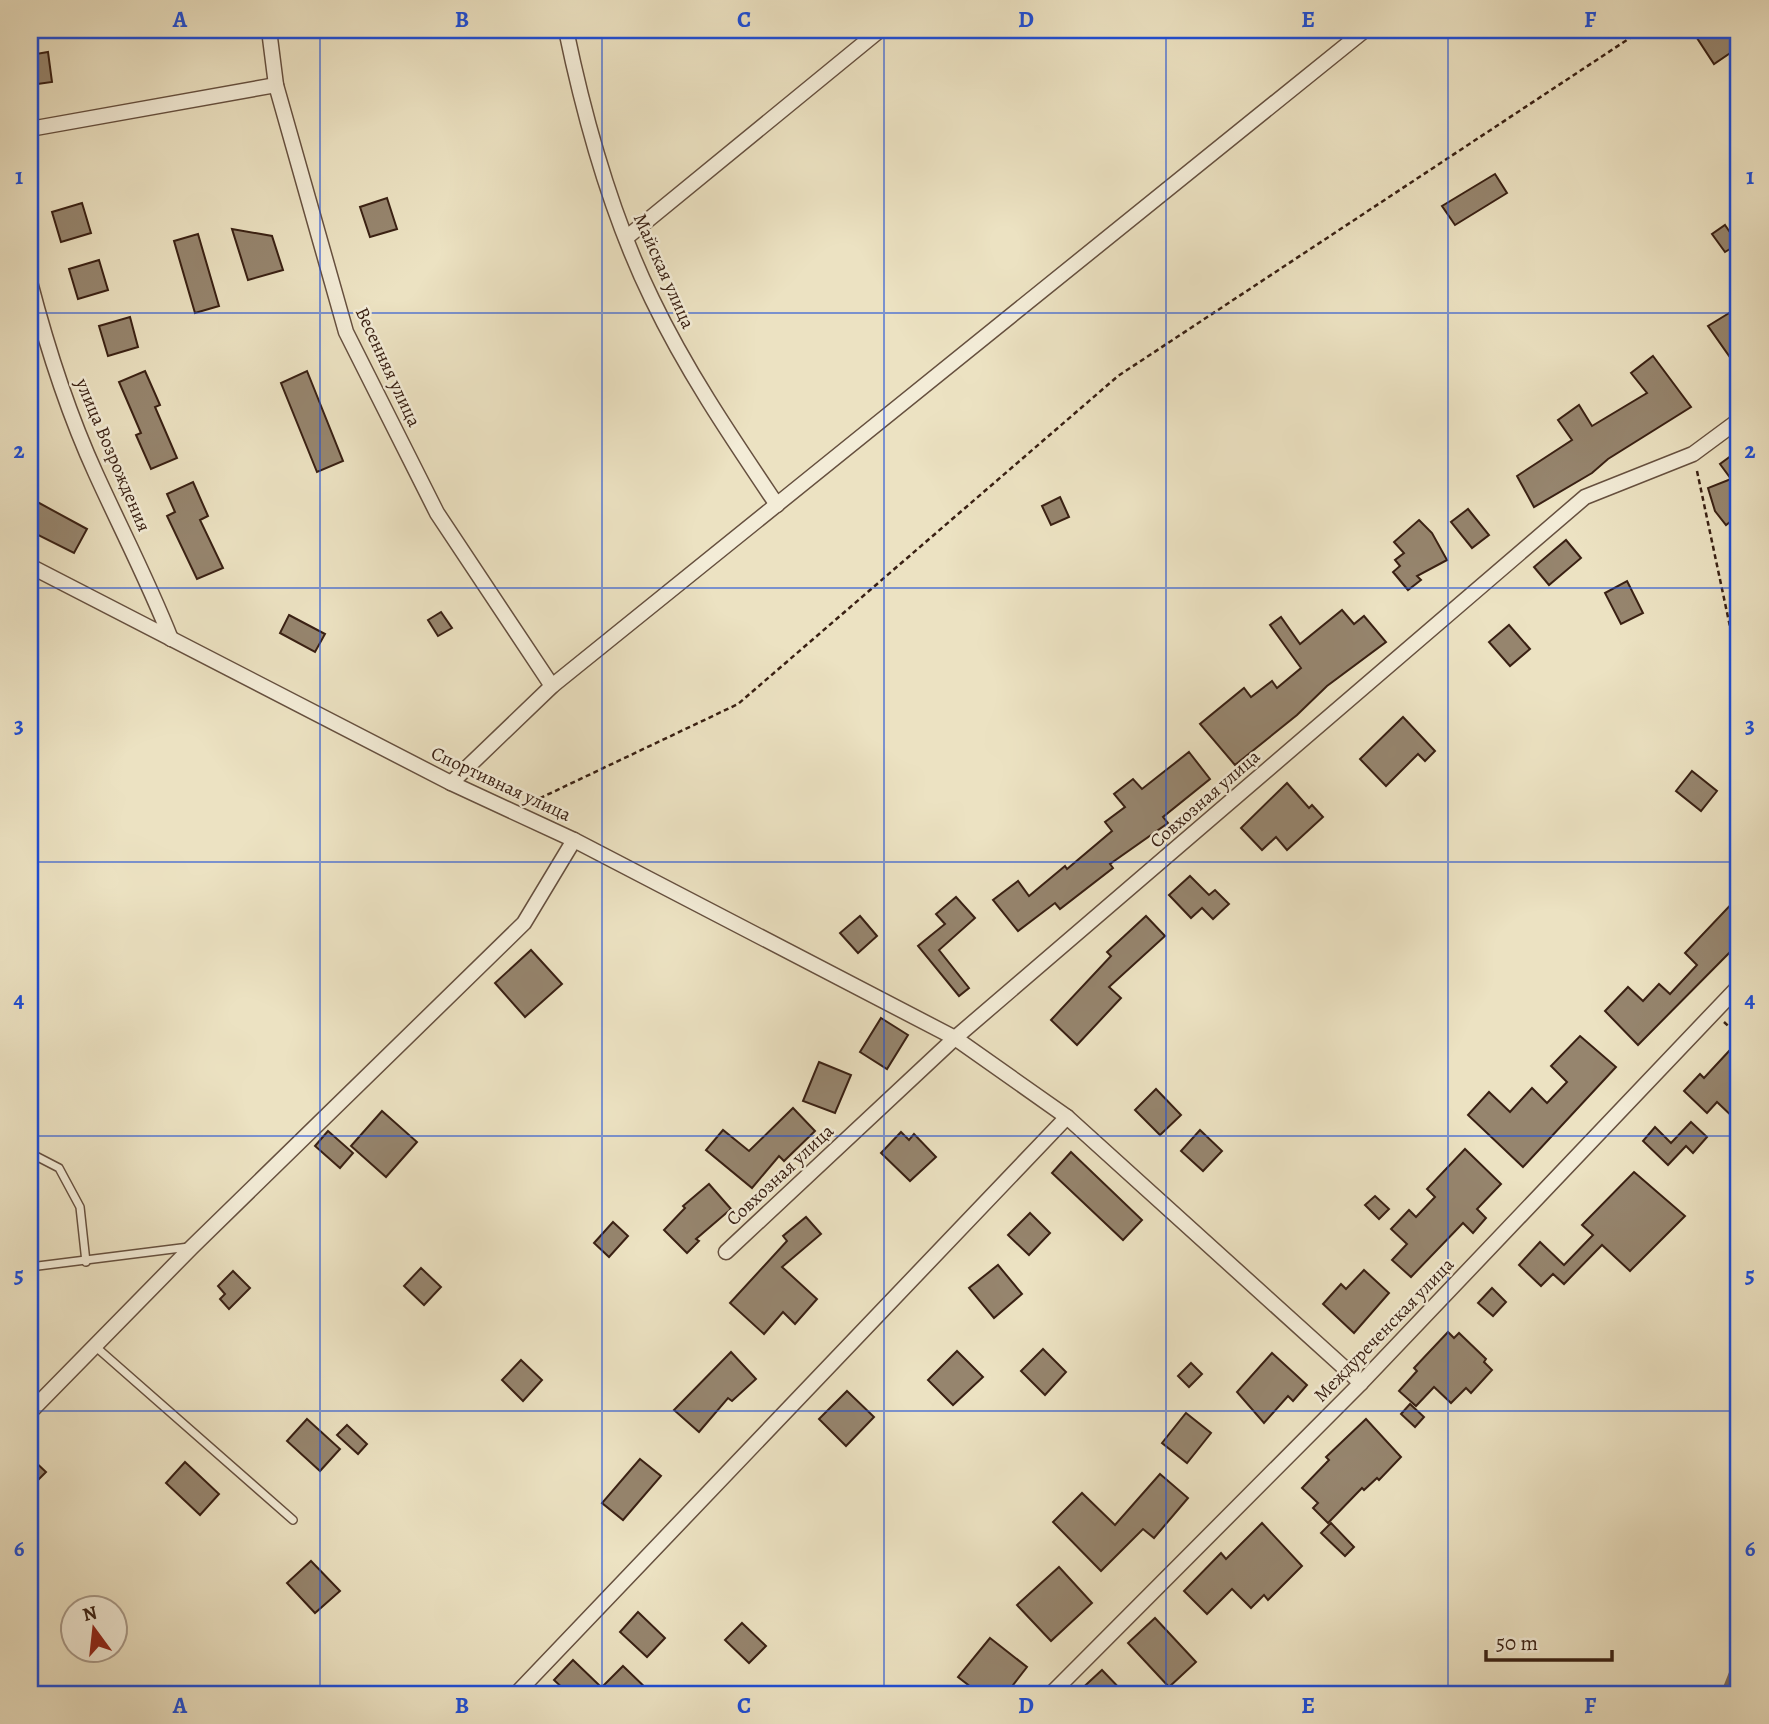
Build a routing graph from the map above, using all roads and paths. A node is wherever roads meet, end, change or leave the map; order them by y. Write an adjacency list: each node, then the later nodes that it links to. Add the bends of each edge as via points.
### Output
1 (268, 30): 6 (street, Весенняя улица)
2 (566, 30): 8 (street, Майская улица, via 601,166)
3 (880, 30): 8 (street)
4 (1365, 30): 12 (street)
5 (1642, 30): 18 (path, via 1118,376 738,704)
6 (276, 85): 7 (street); 16 (street, Весенняя улица, via 346,332 438,513)
7 (30, 129)
8 (626, 238): 12 (street, Майская улица, via 682,357)
9 (30, 282): 14 (street, улица Возрождения, via 63,389)
10 (1739, 420): 11 (street, Совхозная улица)
11 (1693, 454): 15 (path); 23 (street, Совхозная улица, via 1585,498)
12 (777, 505): 16 (street)
13 (30, 566): 14 (street, Спортивная улица)
14 (171, 639): 17 (street, Спортивная улица)
15 (1739, 669)
16 (552, 686): 17 (street)
17 (450, 783): 18 (street, Спортивная улица)
18 (511, 812): 19 (street, Спортивная улица)
19 (574, 840): 23 (street, Спортивная улица); 26 (street, via 524,923)
20 (1739, 986): 21 (street, Междуреченская улица)
21 (1714, 1012): 22 (path); 31 (street, Междуреченская улица)
22 (1739, 1036)
23 (955, 1038): 24 (street, Спортивная улица); 27 (street, Совхозная улица)
24 (1067, 1117): 31 (street, Спортивная улица); 34 (street)
25 (30, 1153): 28 (lane, via 59,1168 80,1207)
26 (192, 1247): 28 (lane); 30 (street)
27 (726, 1252)
28 (86, 1262): 29 (lane)
29 (30, 1267)
30 (96, 1347): 32 (street); 33 (lane)
31 (1361, 1383): 35 (street, Междуреченская улица)
32 (30, 1412)
33 (293, 1520)
34 (516, 1694)
35 (1051, 1694)

